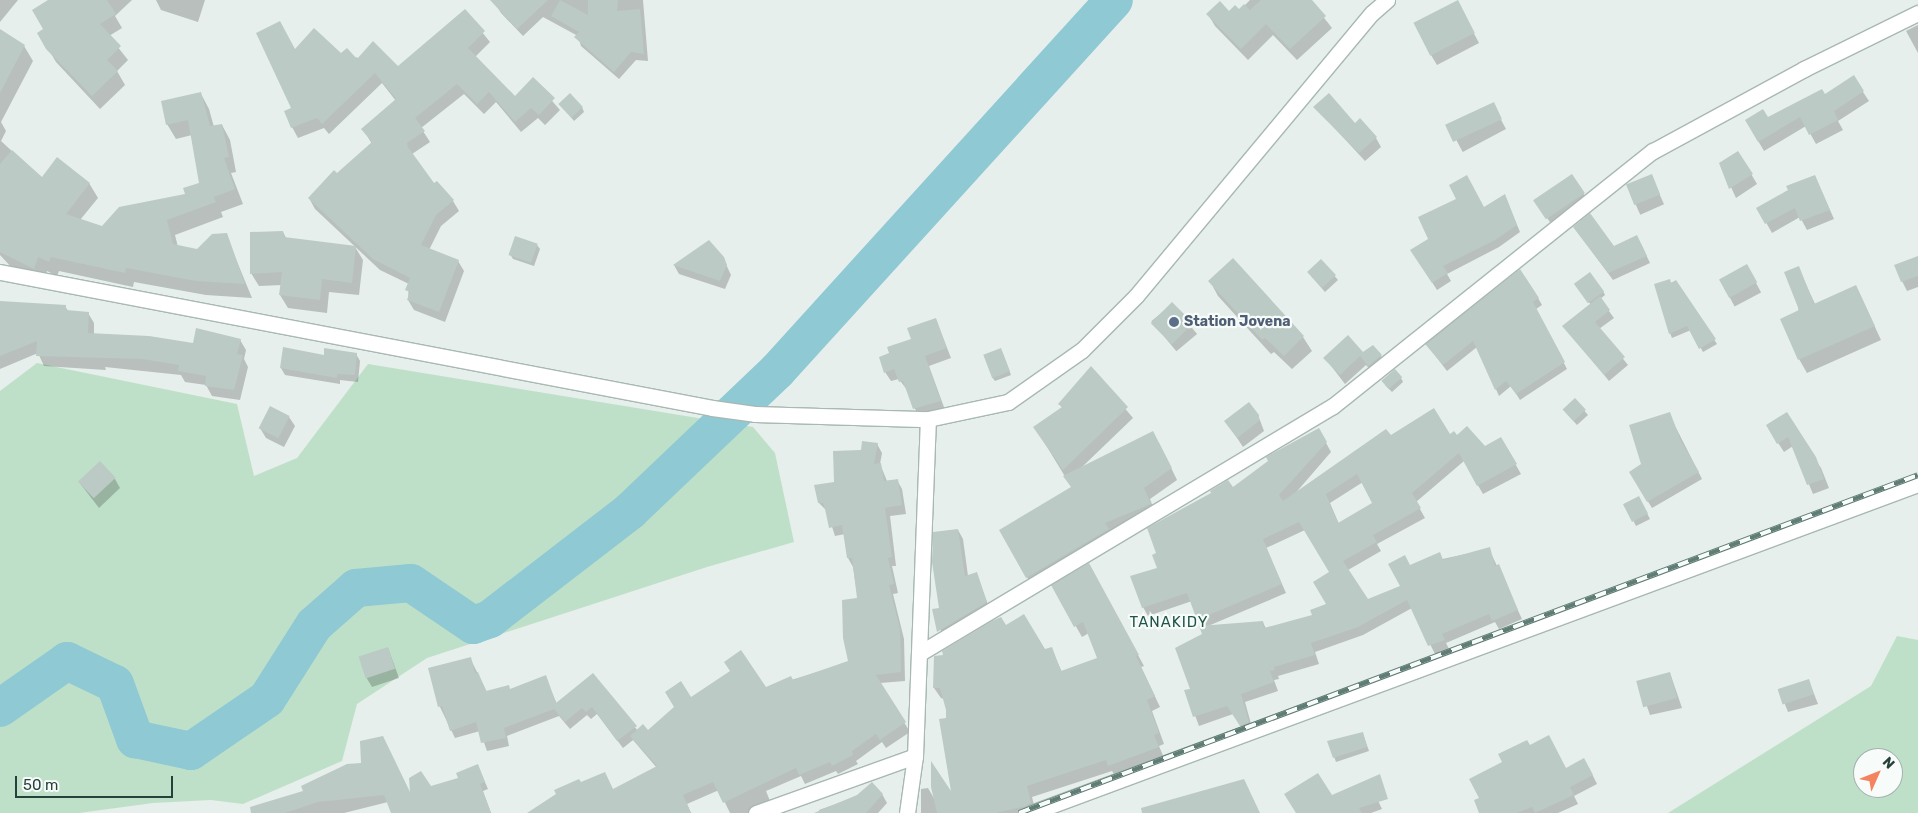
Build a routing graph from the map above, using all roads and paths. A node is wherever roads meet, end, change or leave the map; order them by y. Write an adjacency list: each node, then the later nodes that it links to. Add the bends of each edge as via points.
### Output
1 (1387, 0): 4 (street, via 1372,13 1136,296 1082,350 1008,402)
2 (1918, 13): 6 (street, via 1804,69 1653,152 1333,406)
3 (0, 272): 4 (street, via 712,408 754,414)
4 (928, 419): 6 (street)
5 (1918, 484): 10 (street)
6 (920, 653): 7 (street)
7 (915, 756): 8 (street); 9 (street)
8 (756, 813)
9 (907, 813)
10 (1031, 813)

